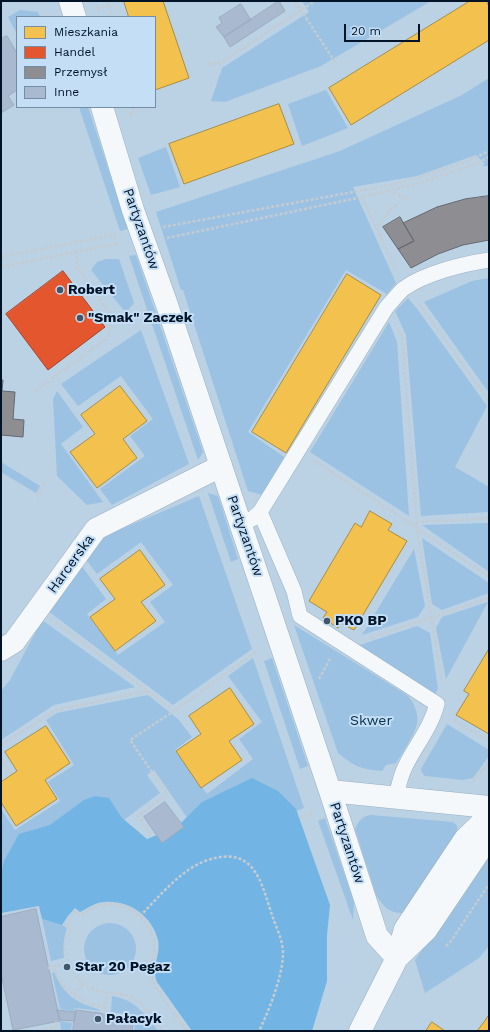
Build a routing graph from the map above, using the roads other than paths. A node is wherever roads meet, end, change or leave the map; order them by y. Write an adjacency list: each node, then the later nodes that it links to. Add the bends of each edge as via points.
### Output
1 (70, 1): 2 (street)
2 (75, 16)
3 (102, 108): 5 (street, Partyzantów)
4 (489, 260): 6 (lane, via 449,268 419,281 404,289 386,308)
5 (221, 466): 7 (street, Partyzantów); 8 (street, Harcerska, via 96,529 14,642)
6 (260, 512): 7 (lane); 10 (lane, via 294,590 300,616 340,650 437,704 428,728 405,766)
7 (241, 525): 9 (street, Partyzantów)
8 (1, 650)
9 (330, 791): 10 (street); 14 (street, Partyzantów, via 377,936)
10 (396, 798): 11 (street)
11 (489, 807)
12 (489, 816): 14 (street, via 465,839 405,929)
13 (489, 829): 14 (street, via 480,850 426,930)
14 (397, 958): 15 (street)
15 (360, 1031)

